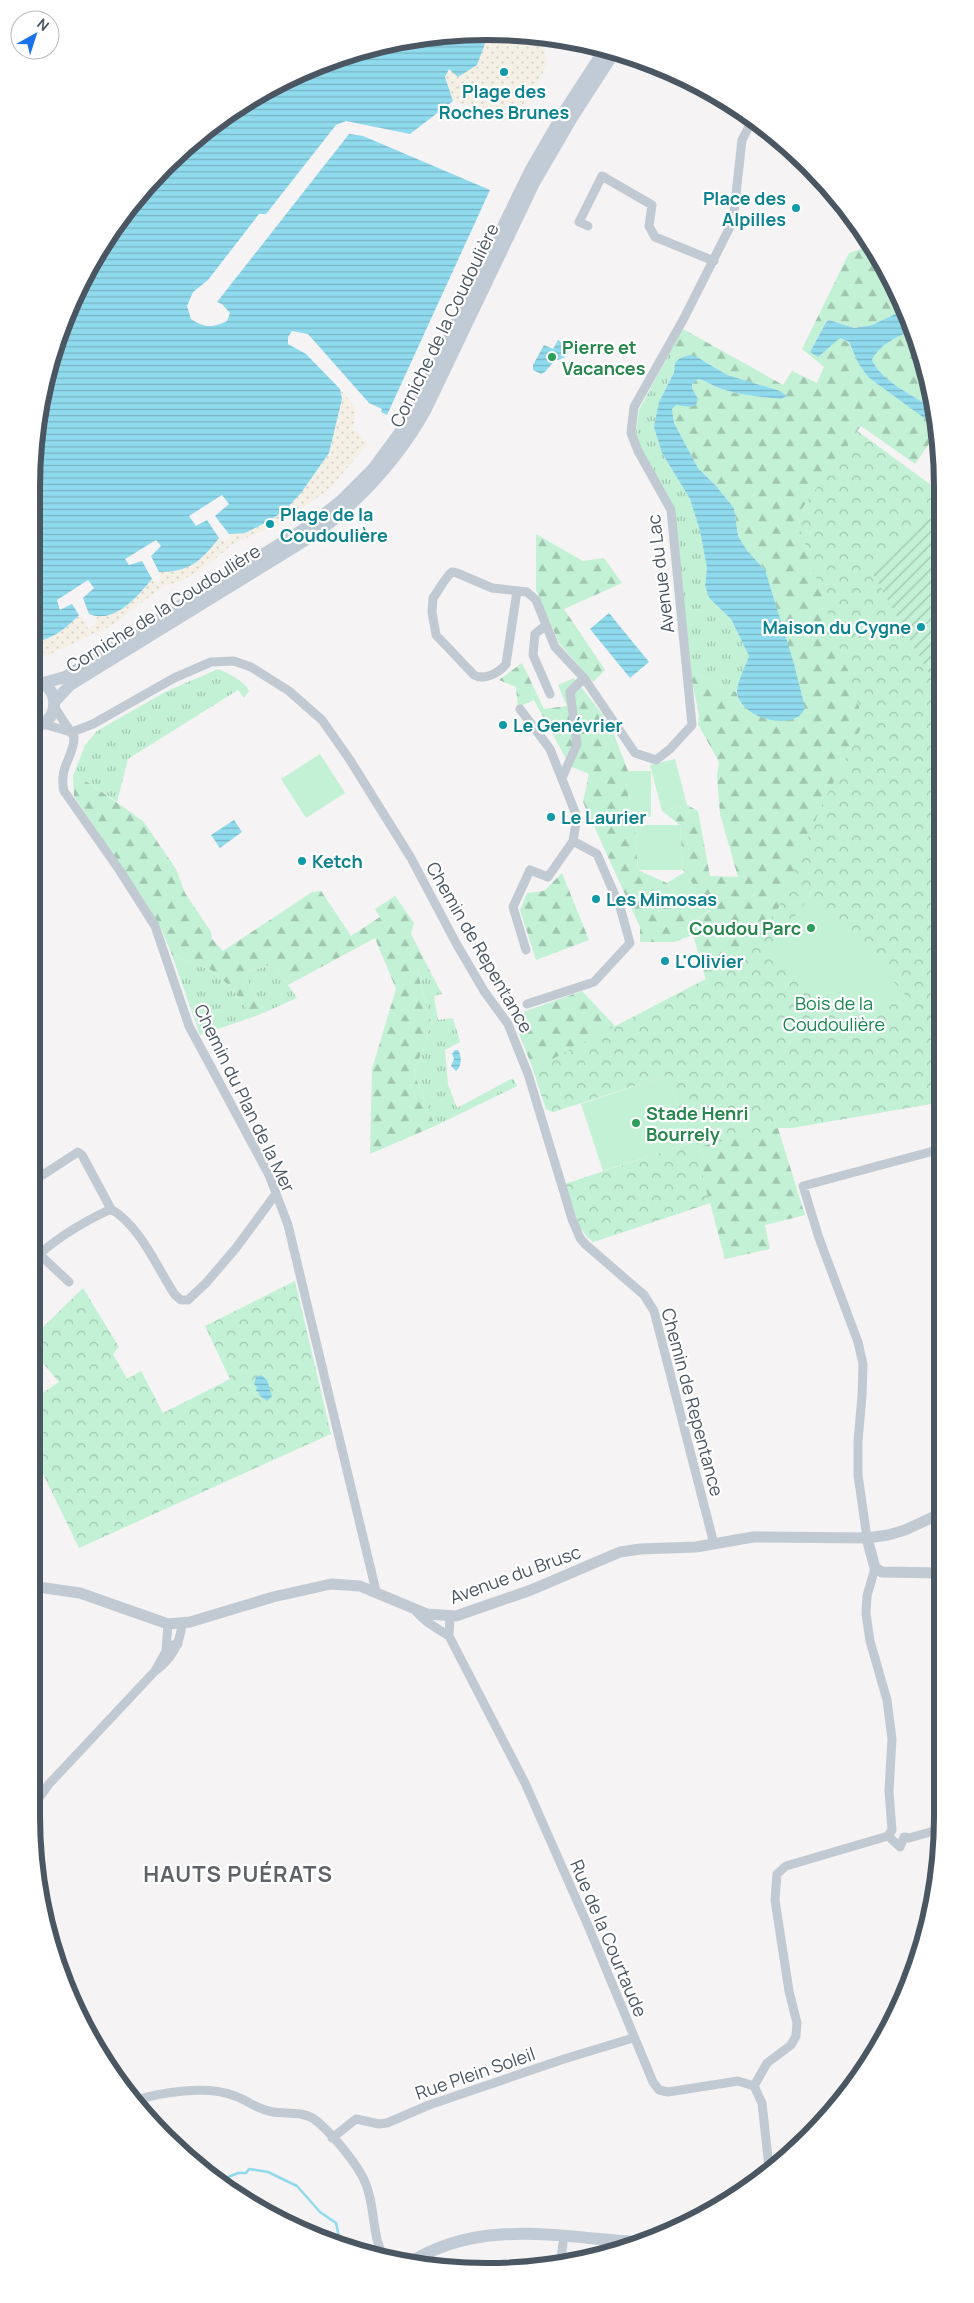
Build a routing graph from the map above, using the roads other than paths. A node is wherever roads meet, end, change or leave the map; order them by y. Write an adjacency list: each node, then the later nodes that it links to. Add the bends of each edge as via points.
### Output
1 (601, 55): 9 (main road, Corniche de la Coudoulière, via 530,171 409,420 373,470 340,502 288,540 65,677)
2 (611, 58): 12 (main road, Corniche de la Coudoulière, via 534,183 422,417 382,473 346,510 317,532 70,685)
3 (750, 125): 5 (street, Avenue du Lac, via 742,140 734,221)
4 (588, 226): 5 (street, via 578,222 602,176 652,205 650,226 656,237)
5 (714, 260): 8 (street, Avenue du Lac, via 634,406 631,433 671,510 692,725 656,760 635,753)
6 (517, 591): 6 (street, via 506,664 487,677 477,677 436,635 433,598 452,572 492,588); 7 (street, via 527,592 533,597)
7 (546, 625): 8 (street, via 554,647); 11 (street, via 536,634 533,655)
8 (584, 678): 17 (street, via 570,692 577,744)
9 (40, 681)
10 (40, 683): 12 (main road, via 52,691)
11 (550, 694)
12 (55, 705): 14 (main road, Corniche de la Coudoulière, via 48,720); 16 (street)
13 (520, 709): 17 (street, via 550,749)
14 (40, 724)
15 (40, 726): 16 (street)
16 (72, 732): 23 (street, Chemin du Plan de la Mer, via 74,741 63,772 64,791 155,926 189,1026 269,1175); 30 (street, Chemin de Repentance, via 210,662 234,661 251,667 289,691 322,720 411,858 456,944 508,1024 528,1074 580,1238 644,1295 654,1310)
17 (562, 778): 18 (street, via 577,817)
18 (573, 841): 19 (street, via 548,877 530,870 513,907); 20 (street, via 597,854 620,907 630,943 594,982)
19 (526, 950)
20 (527, 1004)
21 (934, 1150): 29 (street, via 803,1186 863,1364 858,1475)
22 (40, 1177): 24 (street, via 78,1152)
23 (275, 1194): 24 (street, via 236,1248 188,1300 181,1300 175,1295 140,1238 122,1216); 34 (street, Chemin du Plan de la Mer, via 288,1225)
24 (111, 1209): 25 (street, via 49,1244)
25 (40, 1253)
26 (40, 1255): 27 (street)
27 (69, 1282)
28 (934, 1517): 29 (street, Avenue du Brusc, via 905,1530)
29 (867, 1538): 30 (street, Avenue du Brusc, via 753,1537); 31 (street)
30 (714, 1544): 36 (street, Avenue du Brusc, via 620,1552 531,1590)
31 (875, 1568): 32 (street, via 882,1572); 46 (street, via 866,1596 866,1614 870,1641 887,1700 892,1739 888,1791)
32 (934, 1573)
33 (40, 1587): 37 (street, Avenue du Brusc, via 80,1593)
34 (376, 1591): 35 (street, Avenue du Brusc); 38 (street, Avenue du Brusc, via 346,1584 318,1586)
35 (415, 1610): 36 (street, Avenue du Brusc); 39 (street, Rue de la Courtaude, via 423,1620)
36 (450, 1617): 39 (street, via 441,1624); 40 (street)
37 (168, 1624): 38 (street, Avenue du Brusc); 42 (street)
38 (182, 1624): 41 (street)
39 (441, 1629): 40 (street, Rue de la Courtaude)
40 (449, 1636): 47 (street, Rue de la Courtaude, via 525,1784 589,1928)
41 (178, 1644): 42 (street, via 174,1643); 43 (street)
42 (166, 1651): 43 (street)
43 (155, 1671): 44 (street)
44 (40, 1796)
45 (933, 1831): 46 (street, via 902,1842)
46 (890, 1833): 48 (street, via 786,1866 777,1874 775,1900 797,2023 796,2036 791,2045 768,2063)
47 (633, 2038): 48 (street, Rue de la Courtaude, via 658,2090 668,2092 738,2081); 50 (street, Rue Plein Soleil, via 428,2105 387,2123 356,2119)
48 (754, 2086): 51 (street, via 762,2103)
49 (142, 2100): 50 (street, via 217,2091 272,2112 313,2118)
50 (332, 2138): 55 (street, via 360,2173 369,2191)
51 (768, 2164)
52 (564, 2240): 53 (main road); 54 (main road); 56 (street); 57 (main road, via 516,2234 479,2236 462,2239); 58 (main road, via 482,2242)
53 (623, 2242)
54 (607, 2247)
55 (382, 2250)
56 (561, 2256)
57 (420, 2257)
58 (431, 2259)

